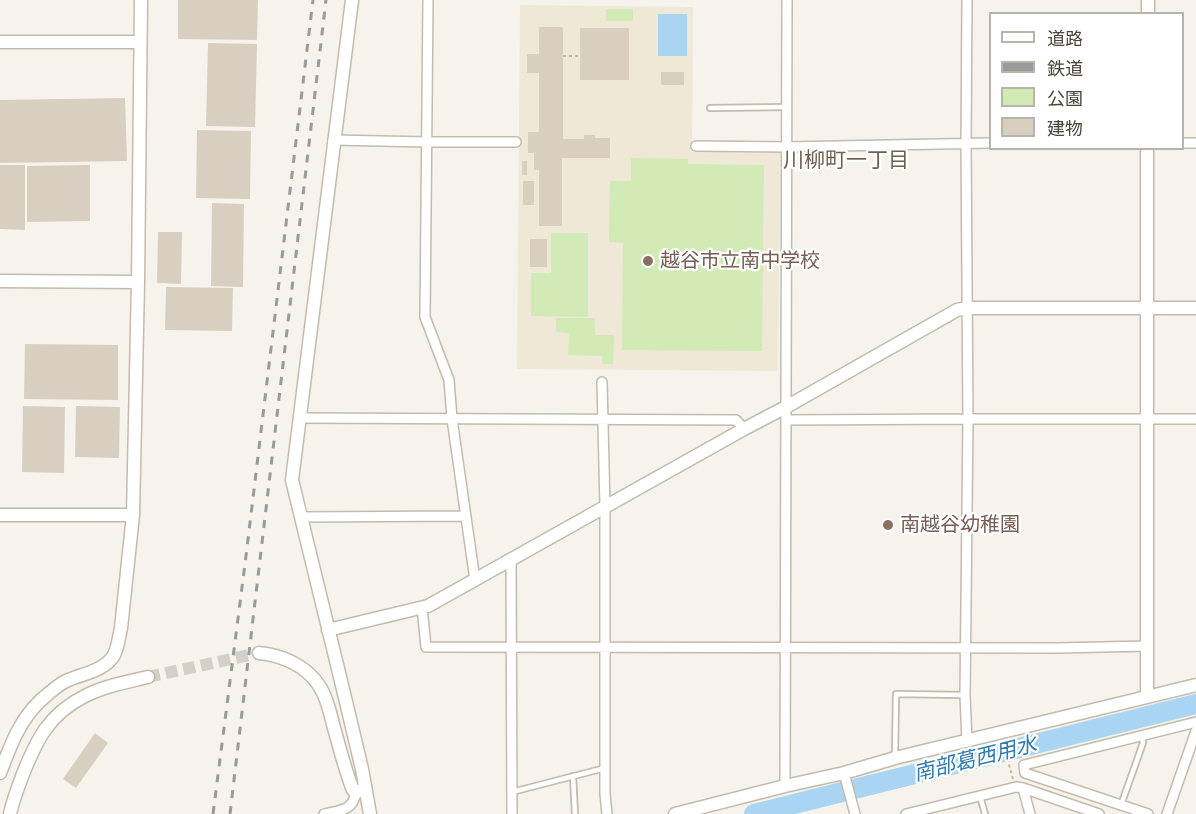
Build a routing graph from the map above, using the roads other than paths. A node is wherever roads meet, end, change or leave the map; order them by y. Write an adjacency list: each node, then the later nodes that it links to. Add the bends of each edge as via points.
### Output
1 (141, 0): 7 (street)
2 (352, 0): 10 (street)
3 (428, 0): 11 (street)
4 (787, 0): 8 (street)
5 (967, 0): 13 (street)
6 (0, 42): 7 (street)
7 (140, 42): 19 (street)
8 (787, 107): 9 (lane); 16 (street)
9 (710, 108)
10 (333, 140): 11 (street); 25 (street)
11 (428, 142): 12 (street); 26 (street, via 425,317 450,380)
12 (516, 142)
13 (966, 143): 14 (street); 16 (street); 20 (street)
14 (989, 143)
15 (696, 146): 16 (street)
16 (787, 147): 24 (street)
17 (1147, 150): 21 (street)
18 (0, 281): 19 (street)
19 (138, 282): 35 (street)
20 (967, 308): 21 (street); 24 (street, via 957,310); 27 (street)
21 (1148, 308): 22 (street); 29 (street)
22 (1196, 308)
23 (603, 382): 31 (street)
24 (786, 407): 28 (street); 32 (street)
25 (299, 418): 26 (street); 37 (street, via 292,480)
26 (452, 419): 31 (street); 36 (street)
27 (968, 419): 28 (street); 29 (street); 46 (street)
28 (786, 420): 45 (street)
29 (1148, 420): 30 (street); 42 (street)
30 (1196, 420)
31 (604, 421): 32 (street, via 736,420); 33 (street)
32 (744, 429): 33 (street)
33 (605, 508): 38 (street); 44 (street)
34 (0, 515): 35 (street)
35 (133, 515): 57 (street, via 121,628 113,656 108,663 65,682 39,702 14,737)
36 (466, 516): 37 (street); 39 (street)
37 (301, 518): 41 (street)
38 (511, 559): 39 (street); 43 (street)
39 (476, 580): 40 (street)
40 (422, 607): 41 (street); 43 (street, via 426,647)
41 (328, 630): 62 (street, via 362,769)
42 (1147, 646): 46 (street); 51 (street)
43 (512, 647): 44 (street); 63 (street)
44 (604, 647): 45 (street); 56 (street)
45 (785, 647): 46 (street); 60 (street)
46 (966, 648): 50 (street)
47 (259, 653): 62 (street, via 282,657 318,684 327,702 346,773 353,790)
48 (148, 676): 67 (street, via 85,696 43,730)
49 (1196, 685): 51 (street)
50 (965, 695): 54 (street); 55 (lane, via 896,694)
51 (1147, 697): 54 (street)
52 (1196, 725): 53 (street); 80 (street)
53 (1142, 735): 65 (lane); 65 (street, via 1024,765 1025,773)
54 (967, 742): 55 (street)
55 (895, 758): 59 (street)
56 (605, 768): 58 (lane); 72 (street)
57 (0, 773)
58 (573, 776): 63 (lane); 71 (lane)
59 (845, 776): 60 (street); 74 (street)
60 (785, 786): 73 (street)
61 (1023, 788): 64 (street); 77 (street); 78 (street)
62 (360, 791): 68 (street, via 348,808); 69 (street)
63 (512, 792): 70 (street)
64 (980, 796): 66 (street); 76 (lane)
65 (1121, 805): 79 (street)
66 (940, 810): 75 (street)
67 (10, 814)
68 (324, 814)
69 (370, 814)
70 (513, 814)
71 (575, 814)
72 (608, 814)
73 (675, 814)
74 (855, 814)
75 (906, 814)
76 (985, 814)
77 (1030, 814)
78 (1099, 814)
79 (1148, 814)
80 (1167, 814)

